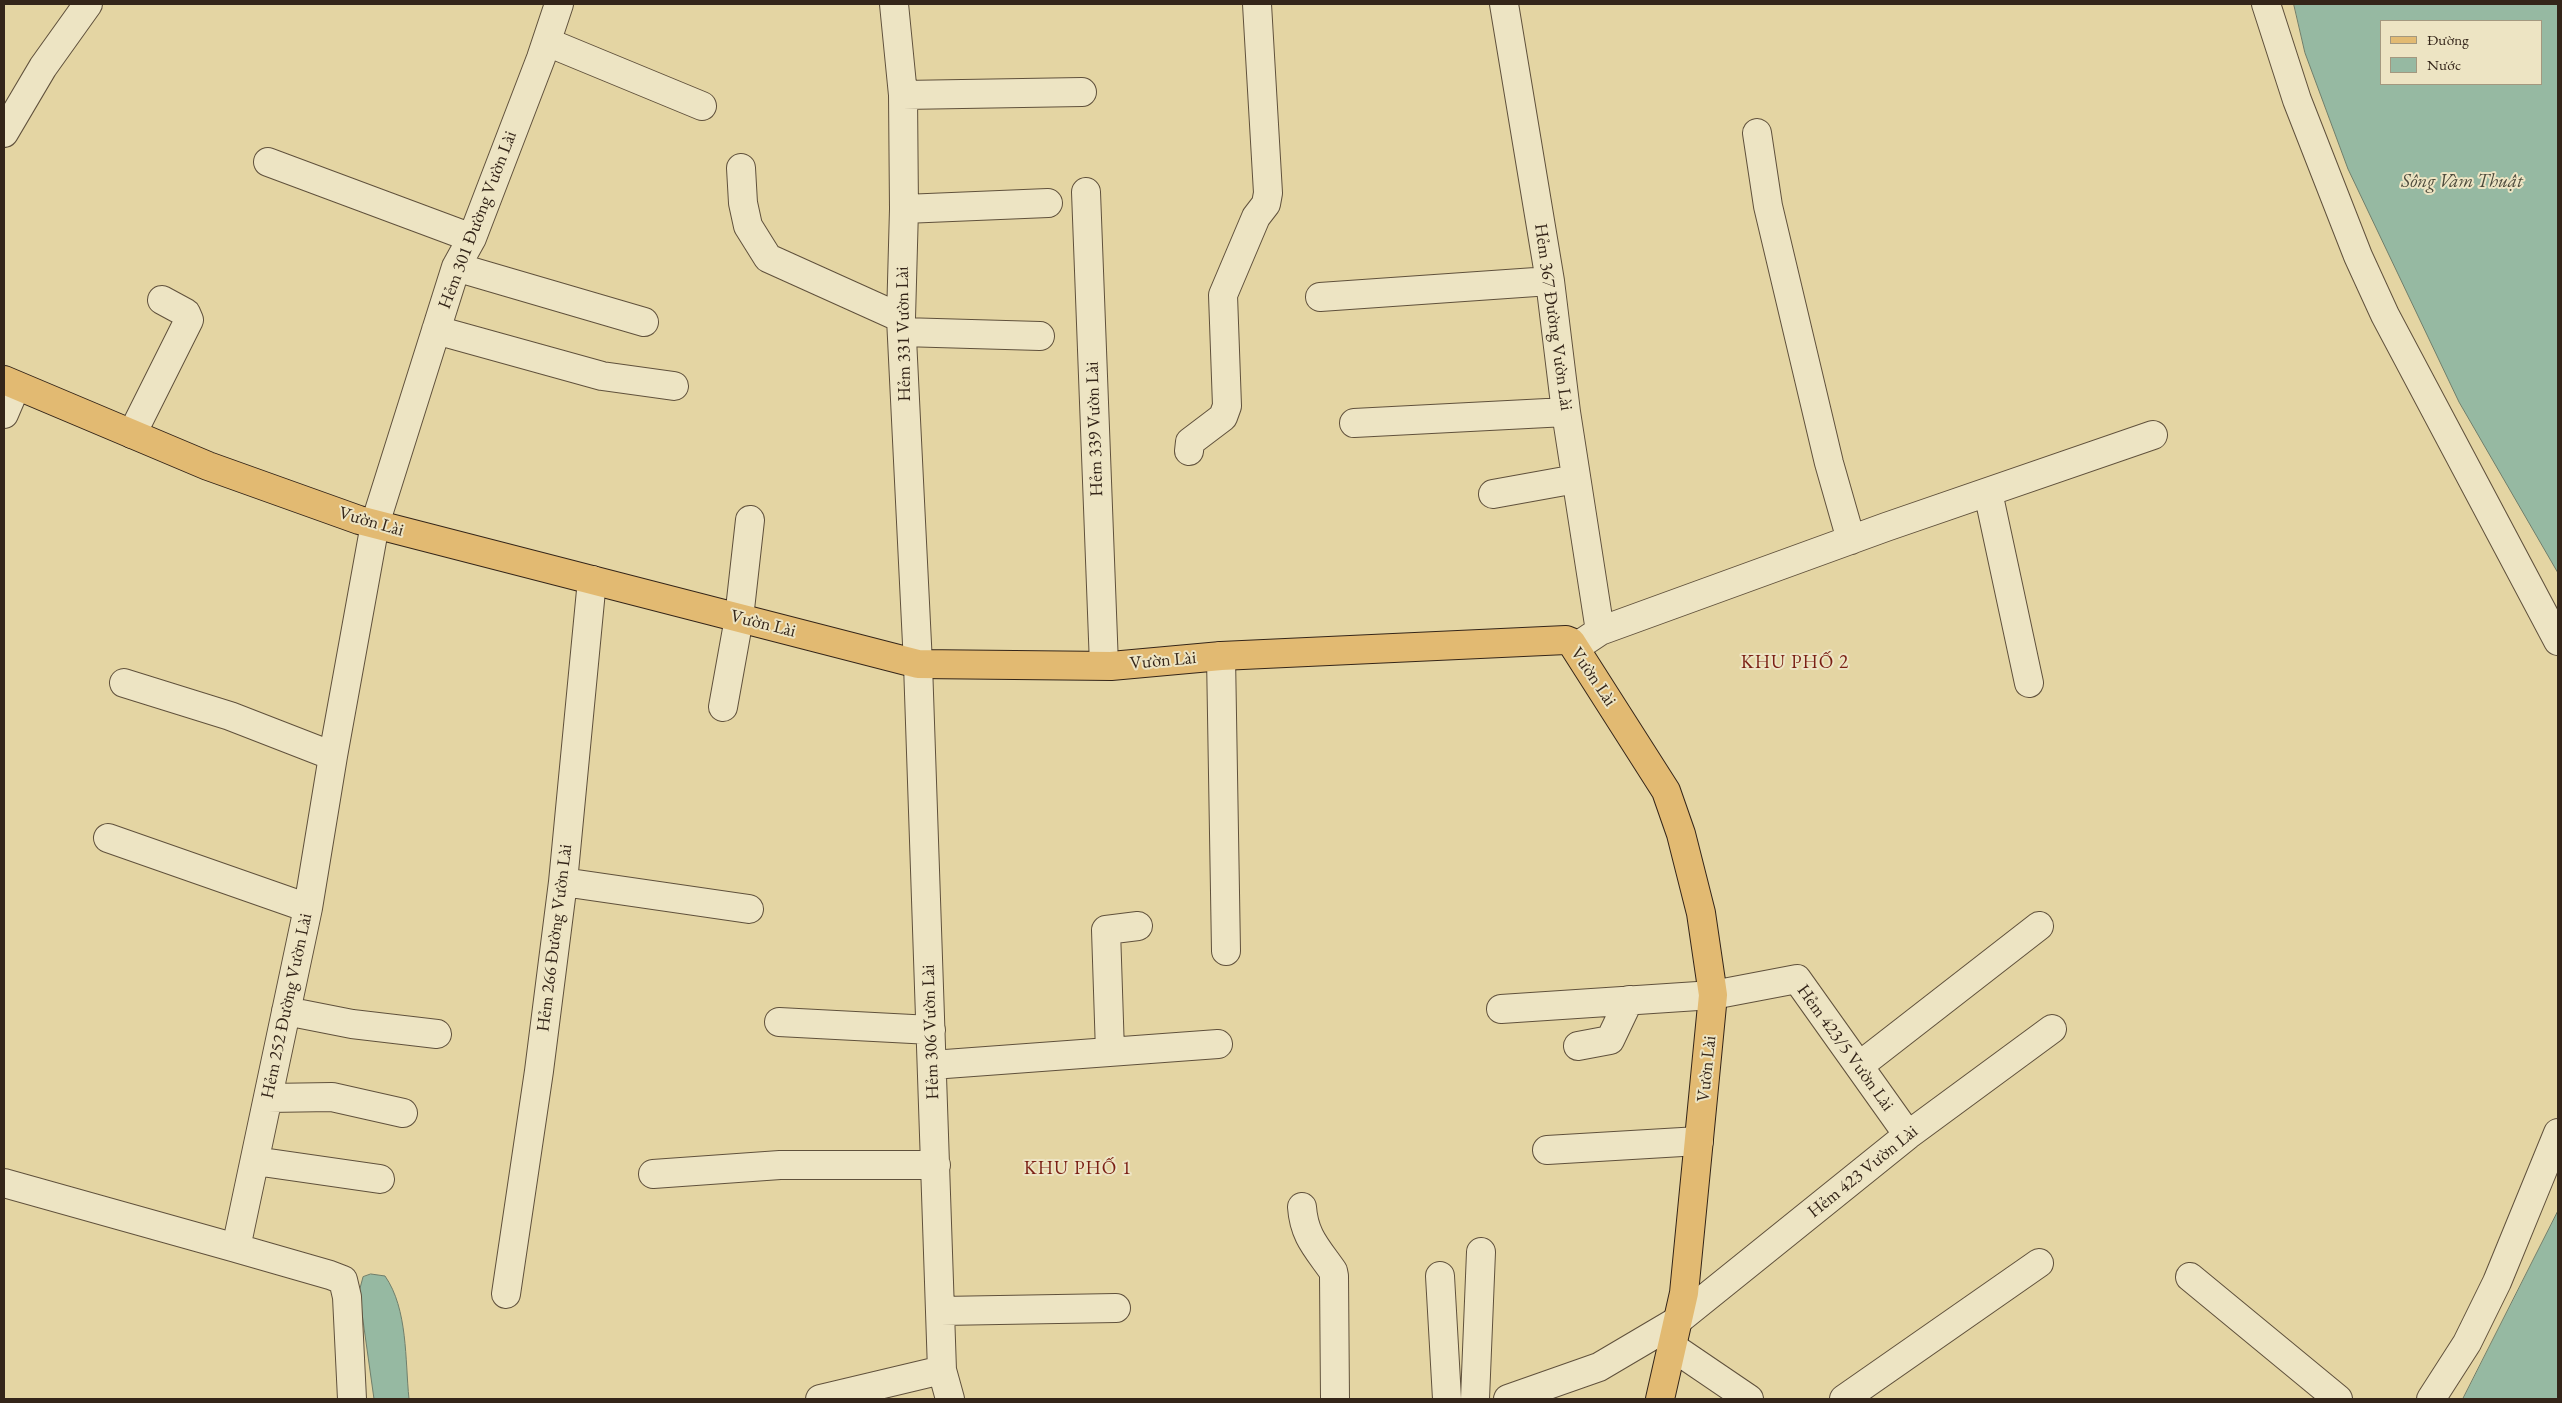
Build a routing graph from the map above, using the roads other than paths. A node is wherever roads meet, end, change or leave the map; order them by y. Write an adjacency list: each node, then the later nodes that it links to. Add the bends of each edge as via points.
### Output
1 (88, 4): 11 (street, via 43,67)
2 (559, 4): 7 (street, Hẻm 301 Đường Vườn Lài)
3 (894, 4): 9 (street, Hẻm 331 Vườn Lài)
4 (1258, 4): 34 (street, via 1268,193 1266,204 1256,217 1223,295 1227,406 1224,417 1190,442)
5 (1504, 4): 20 (street, Hẻm 367 Đường Vườn Lài)
6 (2266, 4): 44 (street, via 2297,100 2358,256 2385,315)
7 (547, 42): 10 (street); 18 (street, Hẻm 301 Đường Vườn Lài)
8 (1082, 92): 9 (street)
9 (903, 95): 17 (street, Hẻm 331 Vườn Lài)
10 (702, 106)
11 (4, 133)
12 (1757, 133): 40 (street, via 1768,206 1829,463)
13 (268, 162): 18 (street)
14 (741, 168): 24 (street, via 748,226 768,258)
15 (1086, 192): 48 (street, Hẻm 339 Vườn Lài)
16 (1048, 203): 17 (street)
17 (904, 209): 24 (street, Hẻm 331 Vườn Lài)
18 (472, 238): 19 (street, Hẻm 301 Đường Vườn Lài)
19 (456, 267): 23 (street); 25 (street, Hẻm 301 Đường Vườn Lài)
20 (1550, 281): 21 (street); 29 (street, Hẻm 367 Đường Vườn Lài)
21 (1320, 297)
22 (162, 300): 32 (street, via 186,313 189,320)
23 (644, 322)
24 (901, 325): 26 (street); 47 (street, Hẻm 331 Vườn Lài)
25 (436, 330): 28 (street, via 602,376); 39 (street, Hẻm 301 Đường Vườn Lài)
26 (1040, 336)
27 (10, 383): 30 (street); 32 (main road, Vườn Lài)
28 (674, 386)
29 (1566, 412): 31 (street); 35 (street, Hẻm 367 Đường Vườn Lài)
30 (4, 414)
31 (1354, 423)
32 (132, 434): 39 (main road, Vườn Lài, via 208,466)
33 (2152, 435): 37 (street)
34 (1189, 451)
35 (1576, 479): 36 (street); 43 (street, Hẻm 367 Đường Vườn Lài)
36 (1494, 494)
37 (1990, 499): 40 (street); 50 (street)
38 (750, 520): 42 (street)
39 (375, 524): 41 (main road, Vườn Lài); 52 (street, Hẻm 252 Đường Vườn Lài)
40 (1851, 540): 43 (street)
41 (592, 580): 42 (main road, Vườn Lài); 54 (street, Hẻm 266 Đường Vườn Lài)
42 (739, 618): 47 (main road, Vườn Lài); 51 (street)
43 (1600, 631): 45 (street)
44 (2558, 641)
45 (1575, 647): 46 (main road, Vườn Lài, via 1566,640); 60 (main road, Vườn Lài, via 1666,791 1701,913)
46 (1221, 656): 48 (main road, Vườn Lài); 59 (street)
47 (918, 664): 48 (main road, Vườn Lài); 65 (street, Hẻm 306 Vườn Lài)
48 (1104, 665)
49 (124, 684): 52 (street, via 230,716)
50 (2029, 684)
51 (723, 707)
52 (333, 756): 55 (street, Hẻm 252 Đường Vườn Lài)
53 (108, 838): 55 (street)
54 (563, 882): 56 (street); 90 (street, Hẻm 266 Đường Vườn Lài)
55 (308, 908): 63 (street, Hẻm 252 Đường Vườn Lài)
56 (748, 909)
57 (1138, 926): 70 (street, via 1106,930)
58 (2039, 926): 72 (street)
59 (1226, 951)
60 (1713, 995): 61 (street); 72 (street, Hẻm 423/5 Vườn Lài, via 1796,979); 77 (main road, Vườn Lài)
61 (1629, 1000): 62 (street); 69 (street, via 1610,1040)
62 (1501, 1009)
63 (286, 1012): 67 (street); 73 (street, Hẻm 252 Đường Vườn Lài)
64 (779, 1022): 65 (street)
65 (931, 1030): 71 (street, Hẻm 306 Vườn Lài)
66 (2052, 1030): 76 (street, Hẻm 423 Vườn Lài)
67 (437, 1034)
68 (1218, 1044): 70 (street)
69 (1578, 1046)
70 (1110, 1052): 71 (street)
71 (932, 1065): 80 (street, Hẻm 306 Vườn Lài)
72 (1859, 1066): 76 (street, Hẻm 423/5 Vườn Lài)
73 (268, 1098): 74 (street, via 332,1097); 79 (street, Hẻm 252 Đường Vườn Lài)
74 (403, 1113)
75 (2558, 1134): 106 (street, via 2497,1282 2467,1343)
76 (1908, 1135): 93 (street, Hẻm 423 Vườn Lài)
77 (1699, 1140): 78 (street); 93 (main road, Vườn Lài, via 1684,1293)
78 (1547, 1150)
79 (255, 1162): 82 (street); 85 (street, Hẻm 252 Đường Vườn Lài)
80 (936, 1165): 81 (street, via 780,1165); 92 (street, Hẻm 306 Vườn Lài)
81 (654, 1174)
82 (380, 1179)
83 (4, 1183): 85 (street)
84 (1302, 1208): 98 (street, via 1307,1235 1334,1276)
85 (236, 1248): 95 (street, via 343,1280)
86 (1481, 1252): 100 (street)
87 (2039, 1263): 104 (street)
88 (1440, 1276): 99 (street)
89 (2190, 1277): 105 (street)
90 (506, 1294)
91 (1116, 1308): 92 (street)
92 (941, 1311): 94 (street, Hẻm 306 Vườn Lài)
93 (1674, 1333): 101 (street, Hẻm 423 Vườn Lài, via 1600,1367); 102 (main road, Vườn Lài); 103 (street)
94 (942, 1370): 96 (street); 97 (street, Hẻm 306 Vườn Lài)
95 (352, 1399)
96 (820, 1399)
97 (950, 1399)
98 (1334, 1399)
99 (1447, 1399)
100 (1475, 1399)
101 (1508, 1399)
102 (1660, 1399)
103 (1749, 1399)
104 (1844, 1399)
105 (2338, 1399)
106 (2431, 1399)

